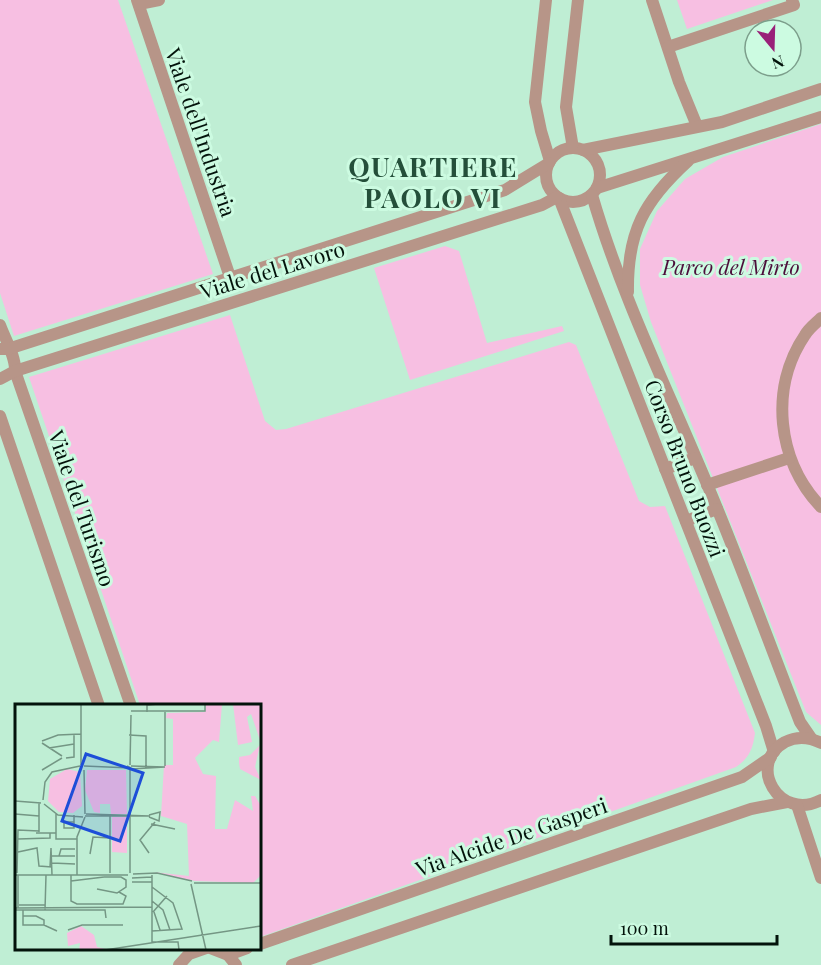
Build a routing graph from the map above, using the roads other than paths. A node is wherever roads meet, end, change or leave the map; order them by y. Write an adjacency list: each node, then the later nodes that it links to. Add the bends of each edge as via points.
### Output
1 (159, 0): 6 (street)
2 (546, 0): 14 (street, via 535,102)
3 (578, 0): 12 (street, via 566,107)
4 (652, 0): 8 (street)
5 (807, 0): 7 (street)
6 (138, 2): 17 (street, Viale dell'Industria)
7 (793, 2): 8 (street)
8 (668, 47): 11 (street)
9 (821, 89): 11 (street, via 722,122)
10 (821, 117): 13 (street)
11 (697, 126): 12 (street)
12 (578, 149): 14 (street, via 556,154); 15 (street, via 597,161 600,179)
13 (692, 159): 15 (street); 18 (street, via 647,206 628,256)
14 (550, 162): 16 (street, via 547,182); 17 (street, Viale del Lavoro, via 505,190)
15 (595, 192): 16 (street, via 576,202); 18 (street, Corso Bruno Buozzi, via 604,236)
16 (558, 198): 22 (street, Viale del Lavoro); 27 (street, Corso Bruno Buozzi)
17 (230, 277): 21 (street, Viale del Lavoro)
18 (628, 302): 25 (street, Corso Bruno Buozzi)
19 (821, 318): 26 (street, via 805,334 786,373 781,416)
20 (0, 324): 21 (street, Viale del Turismo)
21 (4, 349): 22 (street, Viale del Turismo, via 16,359)
22 (15, 371): 23 (street, Viale del Lavoro); 33 (street, Viale del Turismo)
23 (0, 379)
24 (0, 416): 32 (street)
25 (695, 458): 27 (street); 28 (street, Corso Bruno Buozzi)
26 (789, 458): 28 (street); 29 (street, via 807,493)
27 (665, 470): 31 (street, Corso Bruno Buozzi)
28 (707, 485): 30 (street, Corso Bruno Buozzi)
29 (821, 507)
30 (717, 509): 31 (street); 34 (street, Corso Bruno Buozzi, via 800,722)
31 (686, 521): 35 (street, Corso Bruno Buozzi, via 766,726)
32 (99, 704)
33 (131, 704)
34 (816, 741): 35 (street, Via Alcide De Gasperi, via 801,737 790,740)
35 (773, 754): 37 (street, Corso Bruno Buozzi, via 768,778 778,796); 39 (street, Via Alcide De Gasperi, via 742,777)
36 (821, 800): 37 (street, via 808,805)
37 (792, 804): 38 (street); 43 (street, via 752,809)
38 (821, 878)
39 (261, 944)
40 (216, 950): 41 (street, via 189,954); 42 (street)
41 (180, 963)
42 (236, 965)
43 (292, 965)

